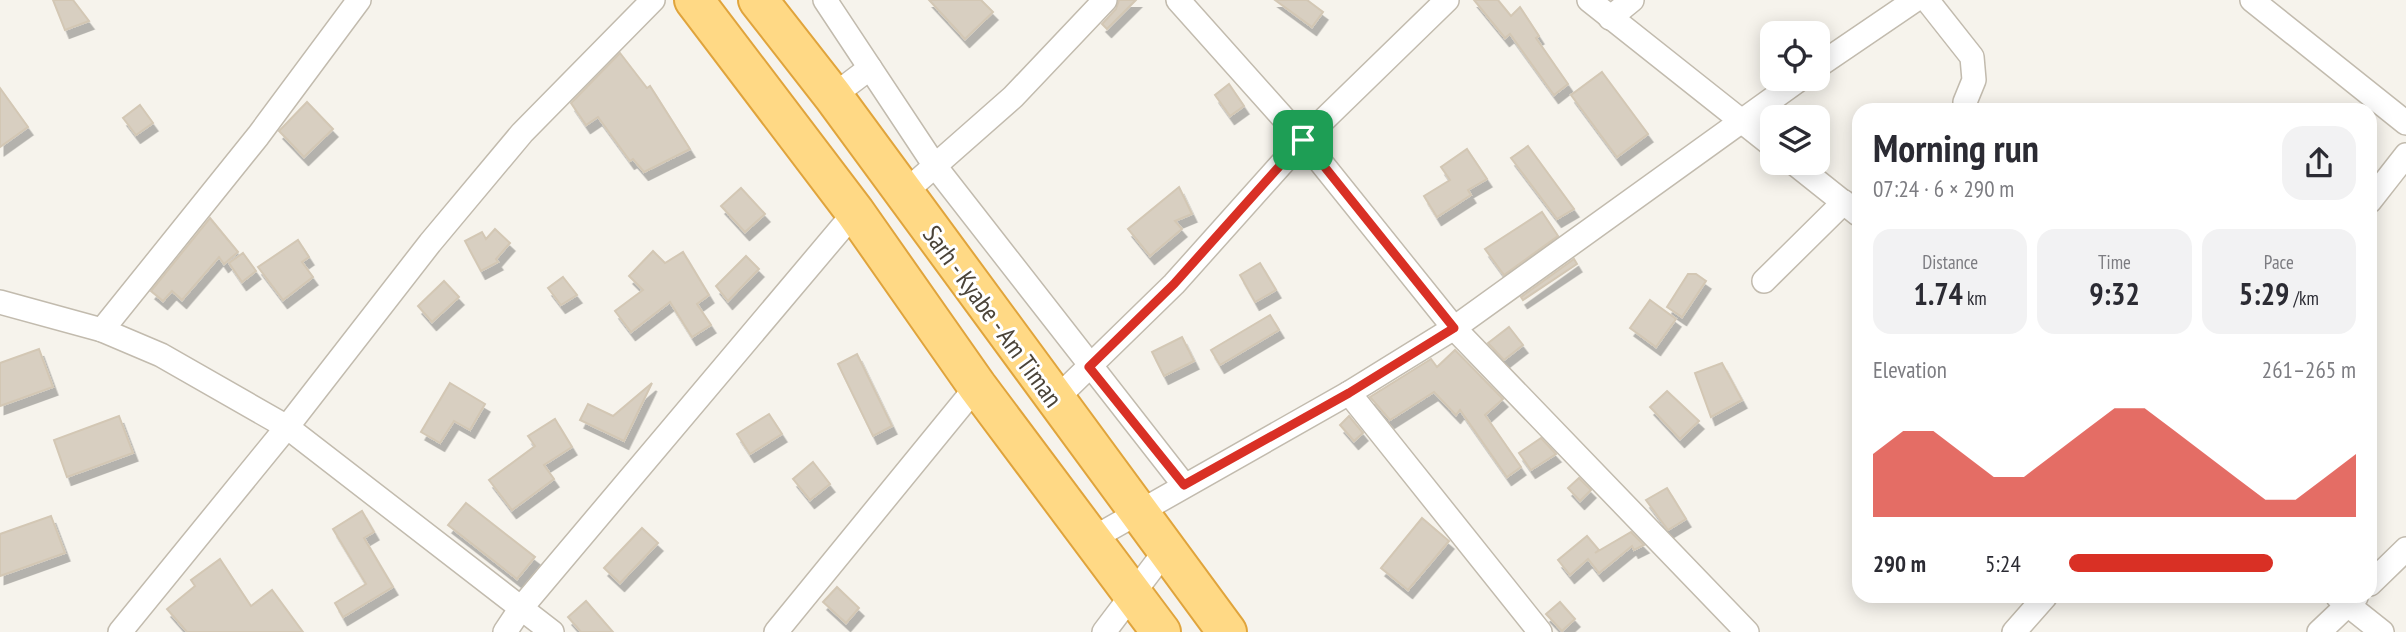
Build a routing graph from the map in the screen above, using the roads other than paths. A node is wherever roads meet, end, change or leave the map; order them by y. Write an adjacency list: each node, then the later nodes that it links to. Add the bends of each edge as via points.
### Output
1 (359, 0): 34 (street, via 258,136)
2 (653, 0): 39 (street, via 522,133)
3 (694, 0): 30 (highway, Sarh - Kyabe - Am Timan)
4 (758, 0): 18 (highway, Sarh - Kyabe - Am Timan)
5 (825, 0): 16 (street)
6 (1105, 0): 25 (street, via 1013,97)
7 (1178, 0): 23 (street)
8 (1447, 0): 23 (street)
9 (1589, 0): 14 (street)
10 (1632, 0): 14 (street)
11 (1915, 0): 15 (street)
12 (1927, 0): 19 (street, via 1972,57 1974,80)
13 (2252, 0): 21 (street)
14 (1610, 18): 20 (street)
15 (1830, 58)
16 (870, 68): 18 (street); 25 (street)
17 (1782, 91): 20 (street)
18 (833, 96): 28 (highway, Sarh - Kyabe - Am Timan)
19 (1965, 102)
20 (1740, 120): 22 (street); 33 (street)
21 (2406, 123)
22 (1760, 136)
23 (1303, 140): 33 (street); 35 (street, via 1174,284)
24 (2406, 155): 27 (street)
25 (935, 166): 28 (street); 35 (street)
26 (1809, 175): 29 (street)
27 (2377, 192)
28 (904, 193): 38 (highway, Sarh - Kyabe - Am Timan)
29 (1851, 208): 31 (street)
30 (855, 212): 36 (highway, Sarh - Kyabe - Am Timan); 50 (street)
31 (1764, 281)
32 (0, 302): 34 (street)
33 (1454, 328): 37 (street); 59 (street)
34 (102, 330): 39 (street, via 161,355)
35 (1089, 367): 38 (street); 40 (street)
36 (977, 386): 42 (highway, Sarh - Kyabe - Am Timan); 54 (street)
37 (1349, 393): 40 (street); 58 (street)
38 (1054, 401): 41 (highway, Sarh - Kyabe - Am Timan)
39 (287, 427): 50 (street); 51 (street)
40 (1184, 485): 41 (street)
41 (1138, 511): 42 (street); 44 (highway, Sarh - Kyabe - Am Timan)
42 (1090, 540): 46 (highway, Sarh - Kyabe - Am Timan)
43 (2406, 549): 45 (street)
44 (1166, 550): 46 (street); 57 (highway, Sarh - Kyabe - Am Timan)
45 (2377, 577)
46 (1131, 595): 55 (street); 56 (highway, Sarh - Kyabe - Am Timan)
47 (2040, 603): 60 (street)
48 (2344, 603): 61 (street)
49 (2352, 603): 62 (street)
50 (521, 608): 52 (street); 53 (street)
51 (120, 632)
52 (505, 632)
53 (552, 632)
54 (776, 632)
55 (1104, 632)
56 (1161, 632)
57 (1227, 632)
58 (1540, 632)
59 (1747, 632)
60 (2014, 632)
61 (2319, 632)
62 (2382, 632)

